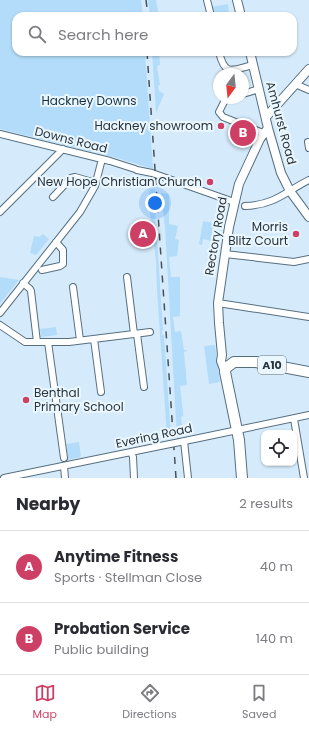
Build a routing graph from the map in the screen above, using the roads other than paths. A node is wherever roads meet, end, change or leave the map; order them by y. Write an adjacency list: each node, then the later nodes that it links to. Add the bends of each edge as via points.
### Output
1 (207, 0): 3 (street)
2 (237, 0): 4 (street)
3 (210, 12)
4 (240, 12)
5 (220, 56): 7 (street, via 222,64 230,70)
6 (251, 56): 7 (street, Amhurst Road)
7 (253, 65): 10 (street, Amhurst Road)
8 (309, 69): 9 (street)
9 (295, 84): 11 (street); 14 (street)
10 (259, 89): 12 (street); 14 (street, Amhurst Road)
11 (309, 90)
12 (249, 92)
13 (223, 104): 15 (street, via 219,112 223,117)
14 (266, 117): 15 (street, Amhurst Road)
15 (265, 131): 21 (street, Amhurst Road); 23 (street, Rectory Road, via 244,173)
16 (0, 134): 17 (street, Downs Road)
17 (63, 149): 18 (street, Downs Road); 25 (street)
18 (102, 159): 20 (street); 23 (street, Downs Road)
19 (309, 180): 21 (street)
20 (96, 183): 22 (street, via 71,178); 27 (street, via 80,212)
21 (290, 191): 24 (street, via 266,203); 26 (street, Amhurst Road)
22 (53, 198)
23 (234, 202): 28 (street, Rectory Road)
24 (245, 206)
25 (0, 212)
26 (309, 217)
27 (56, 242): 30 (street); 31 (street, via 63,250 63,264)
28 (225, 254): 29 (street, via 294,262); 36 (street, Rectory Road)
29 (309, 259)
30 (42, 260): 31 (street); 34 (street)
31 (50, 268): 32 (street)
32 (42, 270)
33 (127, 277): 41 (street)
34 (23, 284): 37 (street); 44 (street, via 31,291)
35 (73, 287): 43 (street)
36 (218, 303): 38 (street); 46 (street, Rectory Road)
37 (0, 313)
38 (309, 317)
39 (0, 325): 44 (street, via 25,342)
40 (150, 332): 41 (street)
41 (135, 334): 42 (street); 50 (street)
42 (94, 339): 43 (street); 51 (street)
43 (80, 340): 45 (street)
44 (37, 342): 45 (street)
45 (48, 342): 57 (street)
46 (222, 355): 47 (street); 48 (street, Rectory Road)
47 (234, 362): 48 (highway); 49 (highway, A10, via 256,362)
48 (225, 372): 54 (highway, Rectory Road)
49 (309, 372)
50 (144, 387)
51 (101, 392)
52 (309, 415): 53 (street, Evering Road)
53 (294, 419): 54 (street, Evering Road); 64 (street)
54 (237, 430): 55 (street, Evering Road); 63 (highway, Rectory Road)
55 (182, 442): 56 (street, Evering Road, bridge); 62 (street)
56 (132, 452): 58 (street, Evering Road); 61 (street)
57 (64, 458)
58 (64, 466): 59 (street, Evering Road); 60 (street)
59 (4, 478)
60 (65, 478)
61 (134, 478)
62 (188, 478)
63 (242, 478)
64 (304, 478)

